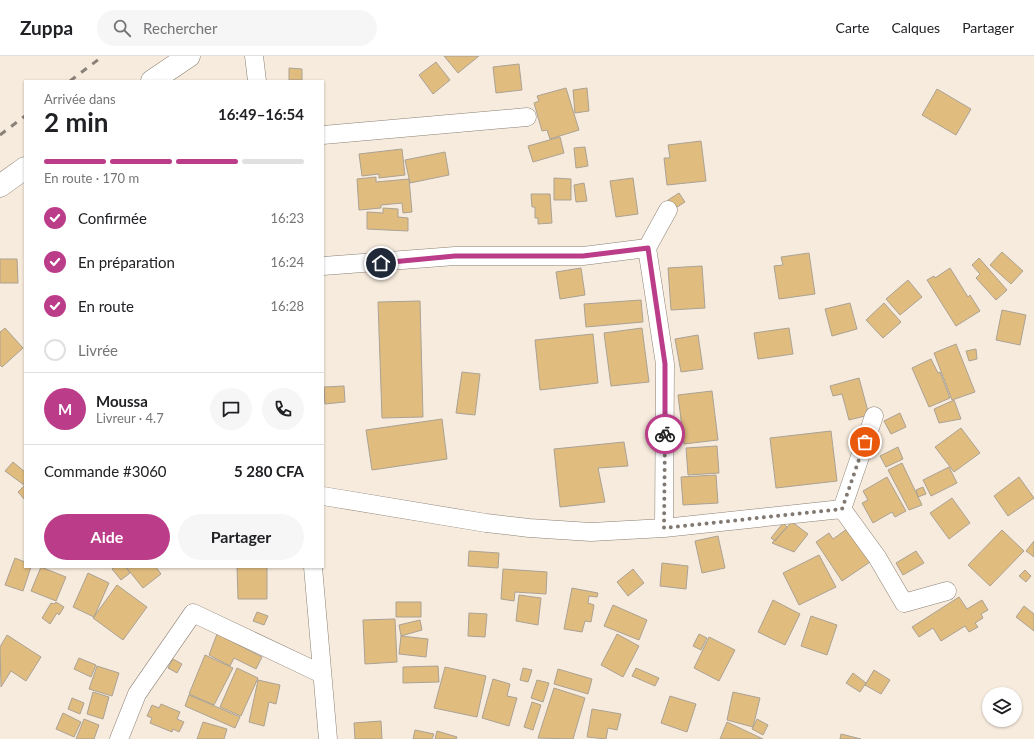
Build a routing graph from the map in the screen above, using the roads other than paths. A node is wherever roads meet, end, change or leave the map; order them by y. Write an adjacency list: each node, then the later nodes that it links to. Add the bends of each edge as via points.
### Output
1 (189, 56): 3 (main road)
2 (254, 56): 4 (street)
3 (153, 80)
4 (257, 80)
5 (527, 117): 6 (street)
6 (324, 135)
7 (24, 169): 8 (main road)
8 (0, 186)
9 (668, 210): 10 (street)
10 (648, 248): 11 (street, via 583,256 455,256); 15 (street, via 665,364)
11 (324, 266)
12 (874, 416): 14 (street)
13 (324, 496): 15 (street, via 529,528 591,532)
14 (842, 509): 15 (street); 17 (street, via 878,557 904,603)
15 (664, 528)
16 (313, 568): 18 (street)
17 (947, 591)
18 (322, 674): 19 (street, via 193,613 137,694); 20 (street)
19 (119, 739)
20 (328, 739)

